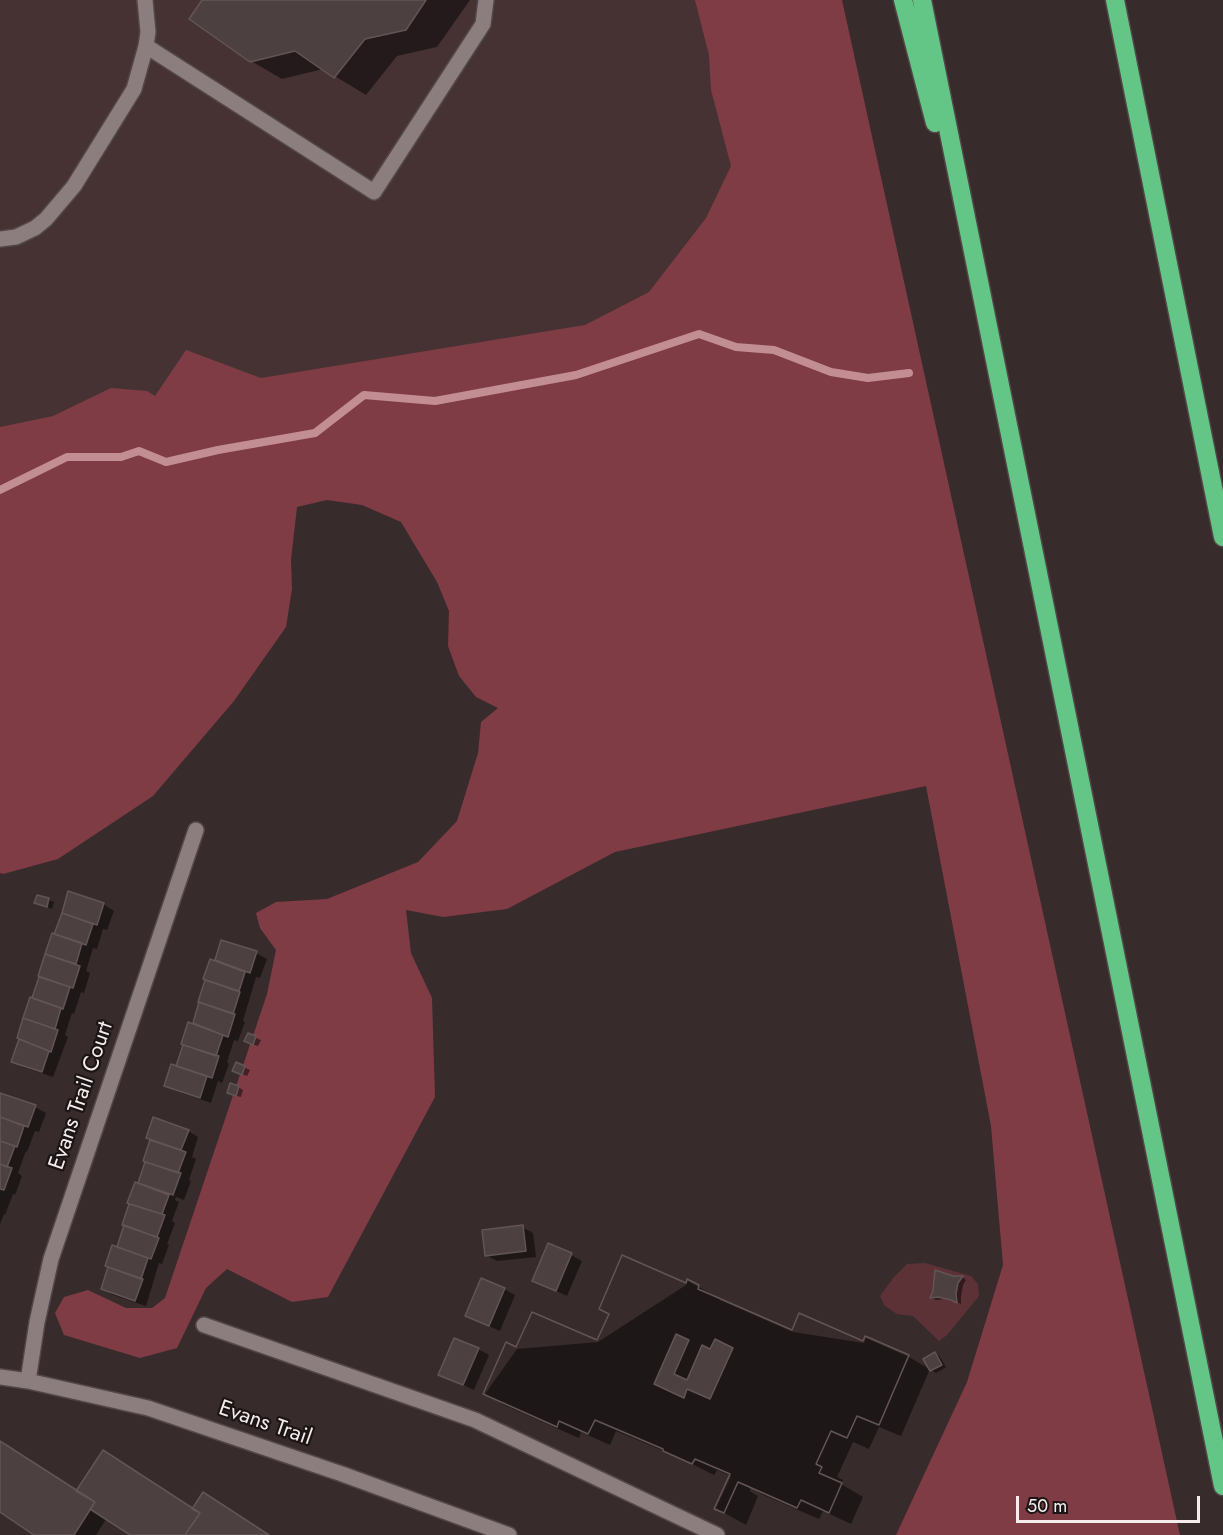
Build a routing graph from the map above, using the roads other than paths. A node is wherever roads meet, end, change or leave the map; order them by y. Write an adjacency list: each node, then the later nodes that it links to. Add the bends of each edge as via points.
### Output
1 (145, 0): 6 (street)
2 (486, 0): 6 (street, via 483,24 374,192)
3 (903, 0): 8 (highway)
4 (922, 0): 8 (highway)
5 (1117, 0): 9 (highway)
6 (146, 46): 7 (street, via 134,89 74,186 35,228)
7 (0, 239)
8 (983, 304): 14 (highway)
9 (1223, 537)
10 (196, 830): 13 (street, Evans Trail Court, via 51,1259)
11 (204, 1325): 16 (street, via 475,1420)
12 (0, 1377): 13 (street, Evans Trail)
13 (28, 1380): 15 (street, Evans Trail, via 148,1408)
14 (1223, 1486)
15 (509, 1535)
16 (717, 1535)

